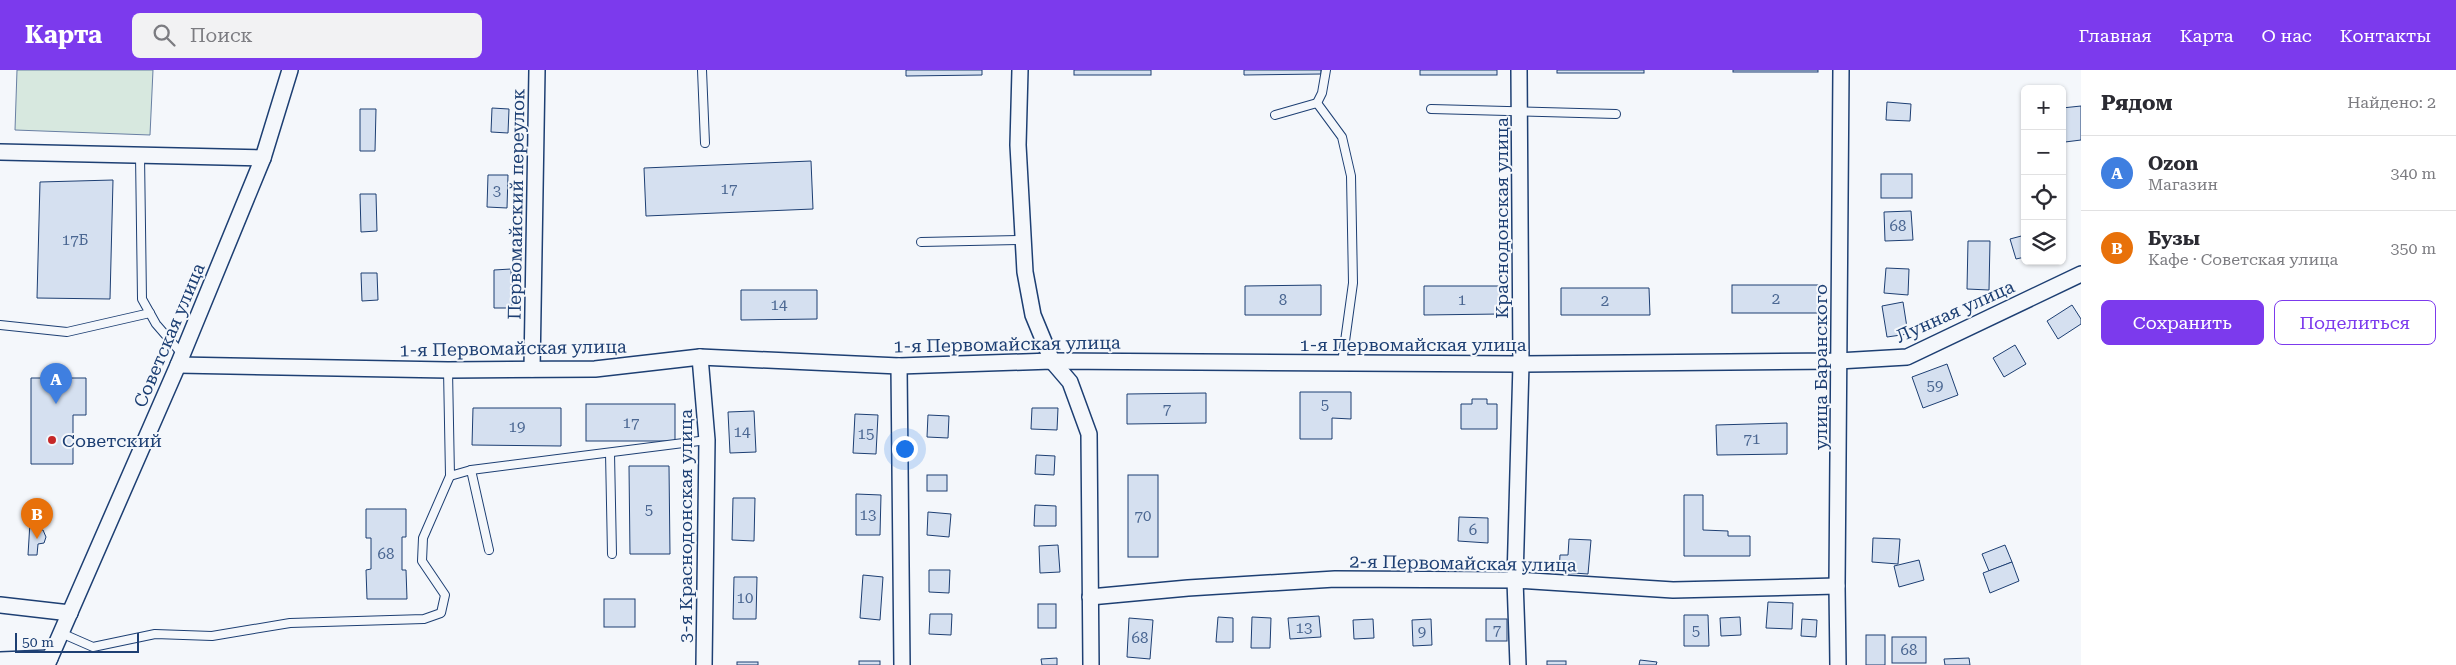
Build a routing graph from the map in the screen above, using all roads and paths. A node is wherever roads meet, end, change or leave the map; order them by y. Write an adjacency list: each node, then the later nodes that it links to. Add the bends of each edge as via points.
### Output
1 (290, 70): 16 (street, Советская улица)
2 (537, 70): 29 (street, Первомайский переулок)
3 (702, 70): 13 (lane)
4 (1020, 70): 17 (street, via 1018,145)
5 (1326, 70): 8 (lane, via 1322,94)
6 (1519, 70): 10 (street, Краснодонская улица)
7 (1840, 70): 25 (street, улица Баранского)
8 (1316, 104): 12 (lane); 26 (lane, via 1342,137 1351,176 1353,283)
9 (1431, 109): 10 (lane)
10 (1520, 112): 11 (lane); 27 (street, Краснодонская улица)
11 (1616, 114)
12 (1275, 115)
13 (705, 143)
14 (0, 152): 15 (street)
15 (140, 155): 16 (street); 20 (lane, via 142,299)
16 (263, 158): 23 (street, Советская улица)
17 (1023, 240): 18 (lane); 24 (street, via 1033,315)
18 (921, 242)
19 (2081, 274): 25 (street, Лунная улица, via 1907,357)
20 (150, 313): 21 (lane, via 67,332); 23 (lane)
21 (0, 325)
22 (700, 357): 28 (street, 1-я Первомайская улица); 29 (street, 1-я Первомайская улица, via 595,369); 31 (street, 3-я Краснодонская улица)
23 (180, 360): 30 (street, 1-я Первомайская улица); 41 (street, Советская улица)
24 (1052, 361): 26 (street, 1-я Первомайская улица); 28 (street, 1-я Первомайская улица); 39 (street, via 1070,382 1088,434)
25 (1838, 361): 27 (street, 1-я Первомайская улица); 38 (street, улица Баранского)
26 (1342, 363): 27 (street, 1-я Первомайская улица)
27 (1521, 364): 37 (street, Краснодонская улица)
28 (898, 366): 46 (street)
29 (532, 369): 30 (street, 1-я Первомайская улица)
30 (448, 370): 34 (lane)
31 (707, 440): 32 (lane); 45 (street, 3-я Краснодонская улица)
32 (610, 453): 33 (lane); 36 (lane)
33 (470, 470): 34 (lane); 35 (lane)
34 (450, 476): 42 (lane, via 423,538 422,561 445,595 441,613 424,619 290,623 212,636 155,634 93,647)
35 (489, 550)
36 (612, 554)
37 (1515, 580): 38 (street, 2-я Первомайская улица, via 1674,590); 39 (street, 2-я Первомайская улица, via 1335,578); 48 (street, Краснодонская улица)
38 (1837, 586): 49 (street, улица Баранского)
39 (1090, 597): 47 (street)
40 (0, 605): 41 (street)
41 (70, 613): 42 (street, Советская улица)
42 (61, 633): 44 (street, Советская улица)
43 (0, 660): 44 (street)
44 (48, 662)
45 (704, 665)
46 (902, 665)
47 (1091, 665)
48 (1518, 665)
49 (1838, 665)

